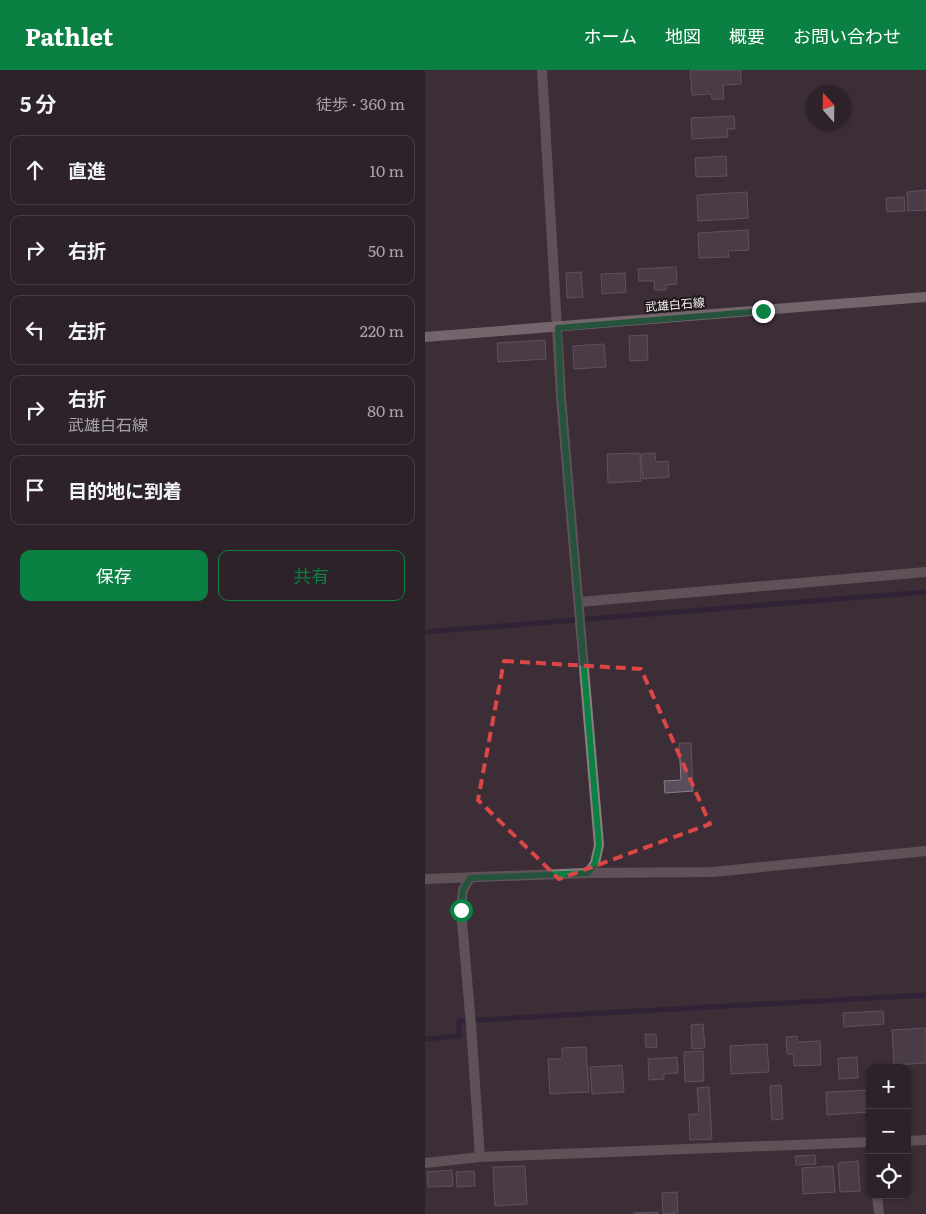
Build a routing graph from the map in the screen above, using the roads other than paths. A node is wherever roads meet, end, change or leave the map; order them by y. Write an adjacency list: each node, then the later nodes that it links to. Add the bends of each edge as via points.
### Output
1 (542, 70): 3 (street)
2 (926, 298): 3 (main road, 武雄白石線)
3 (558, 328): 4 (main road, 武雄白石線); 6 (street)
4 (425, 337)
5 (926, 572): 6 (street)
6 (579, 602): 8 (street, via 599,845 595,863)
7 (926, 851): 8 (street, via 712,872)
8 (588, 873): 9 (street)
9 (470, 878): 10 (street); 14 (street, via 463,890 461,910)
10 (425, 879)
11 (926, 1140): 12 (street)
12 (911, 1141)
13 (866, 1142): 14 (street)
14 (480, 1157): 15 (street)
15 (425, 1163)
16 (877, 1199): 17 (street)
17 (879, 1214)

